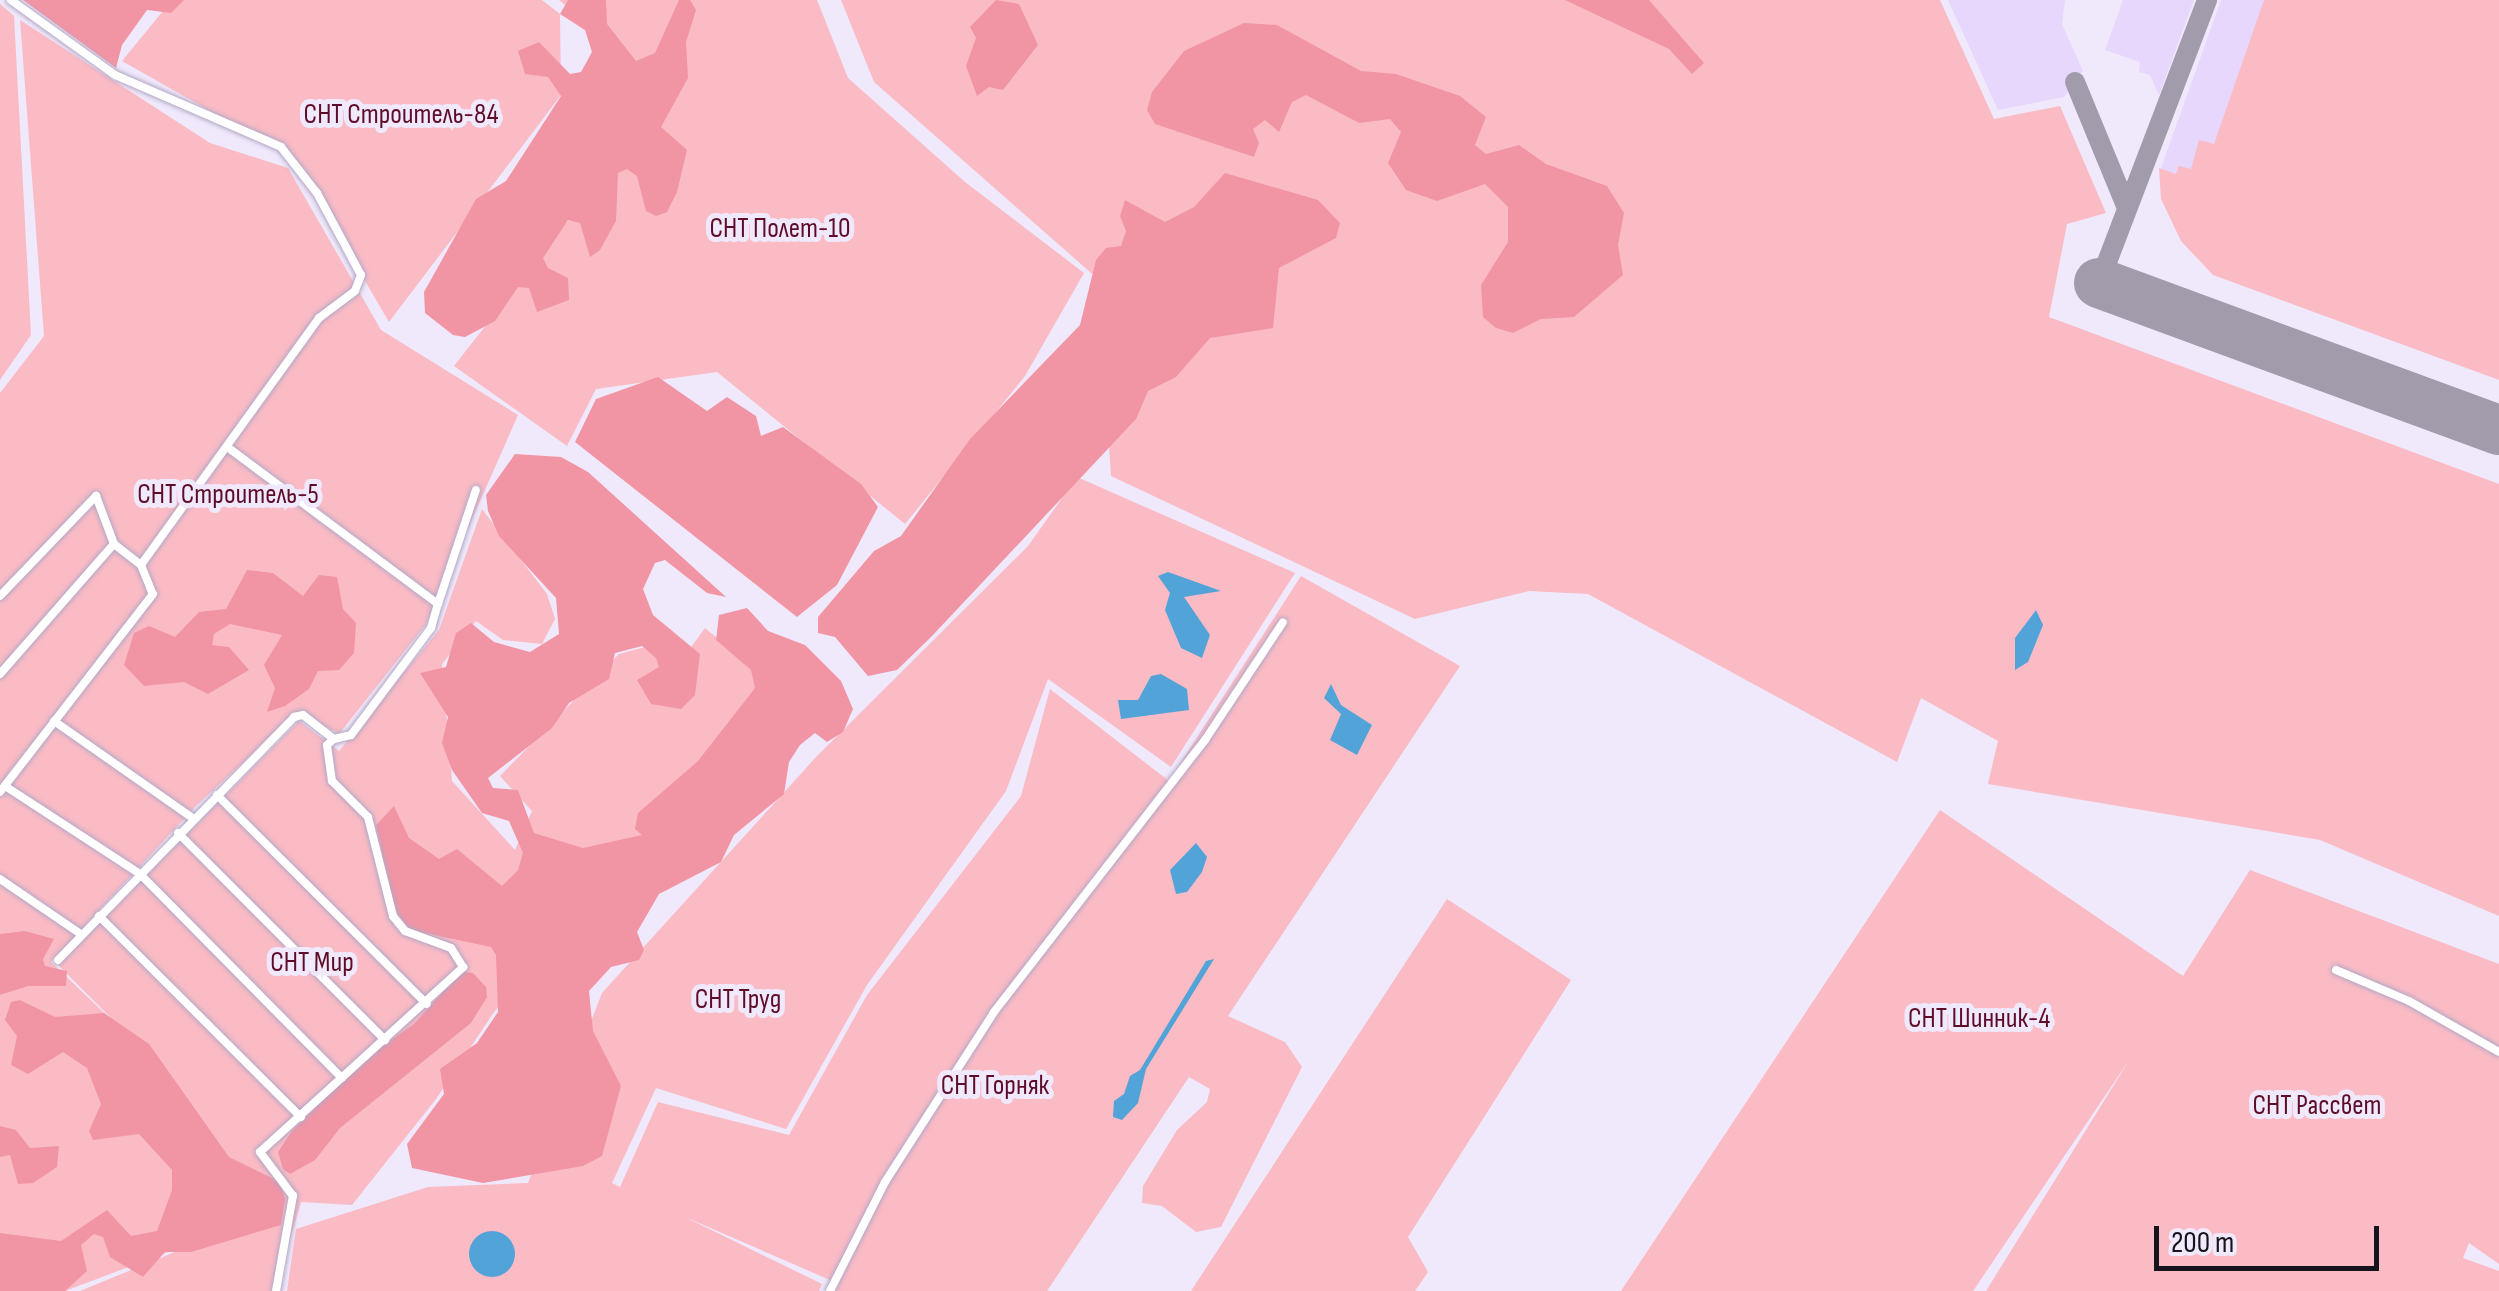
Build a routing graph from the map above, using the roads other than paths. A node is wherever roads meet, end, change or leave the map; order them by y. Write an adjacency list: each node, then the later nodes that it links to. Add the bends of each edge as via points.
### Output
1 (11, 0): 2 (street, via 115,75 280,147 306,177 356,263 361,284 318,318)
2 (227, 447): 5 (street); 7 (street)
3 (476, 490): 7 (street)
4 (114, 544): 5 (street); 6 (street, via 96,496); 9 (street)
5 (141, 564): 10 (street, via 153,594)
6 (0, 596)
7 (438, 604): 11 (street, via 432,628 351,735)
8 (1283, 622): 28 (street, via 1205,740 994,1012 886,1182)
9 (0, 674)
10 (54, 720): 12 (street); 14 (street)
11 (334, 739): 13 (street, via 303,716 294,717); 22 (street, via 327,745 332,781 368,818 393,916 405,931 462,957 463,967)
12 (2, 789): 16 (street)
13 (217, 795): 14 (street); 22 (street)
14 (191, 817): 15 (street)
15 (178, 834): 16 (street); 23 (street)
16 (140, 874): 18 (street); 25 (street)
17 (0, 879): 19 (street)
18 (100, 916): 19 (street); 26 (street)
19 (82, 935): 20 (street)
20 (58, 960)
21 (2336, 970): 24 (street, via 2409,1001)
22 (427, 1004): 23 (street)
23 (385, 1040): 25 (street)
24 (2499, 1052)
25 (342, 1078): 26 (street)
26 (301, 1117): 27 (street, via 260,1152 294,1196)
27 (276, 1291)
28 (830, 1291)

